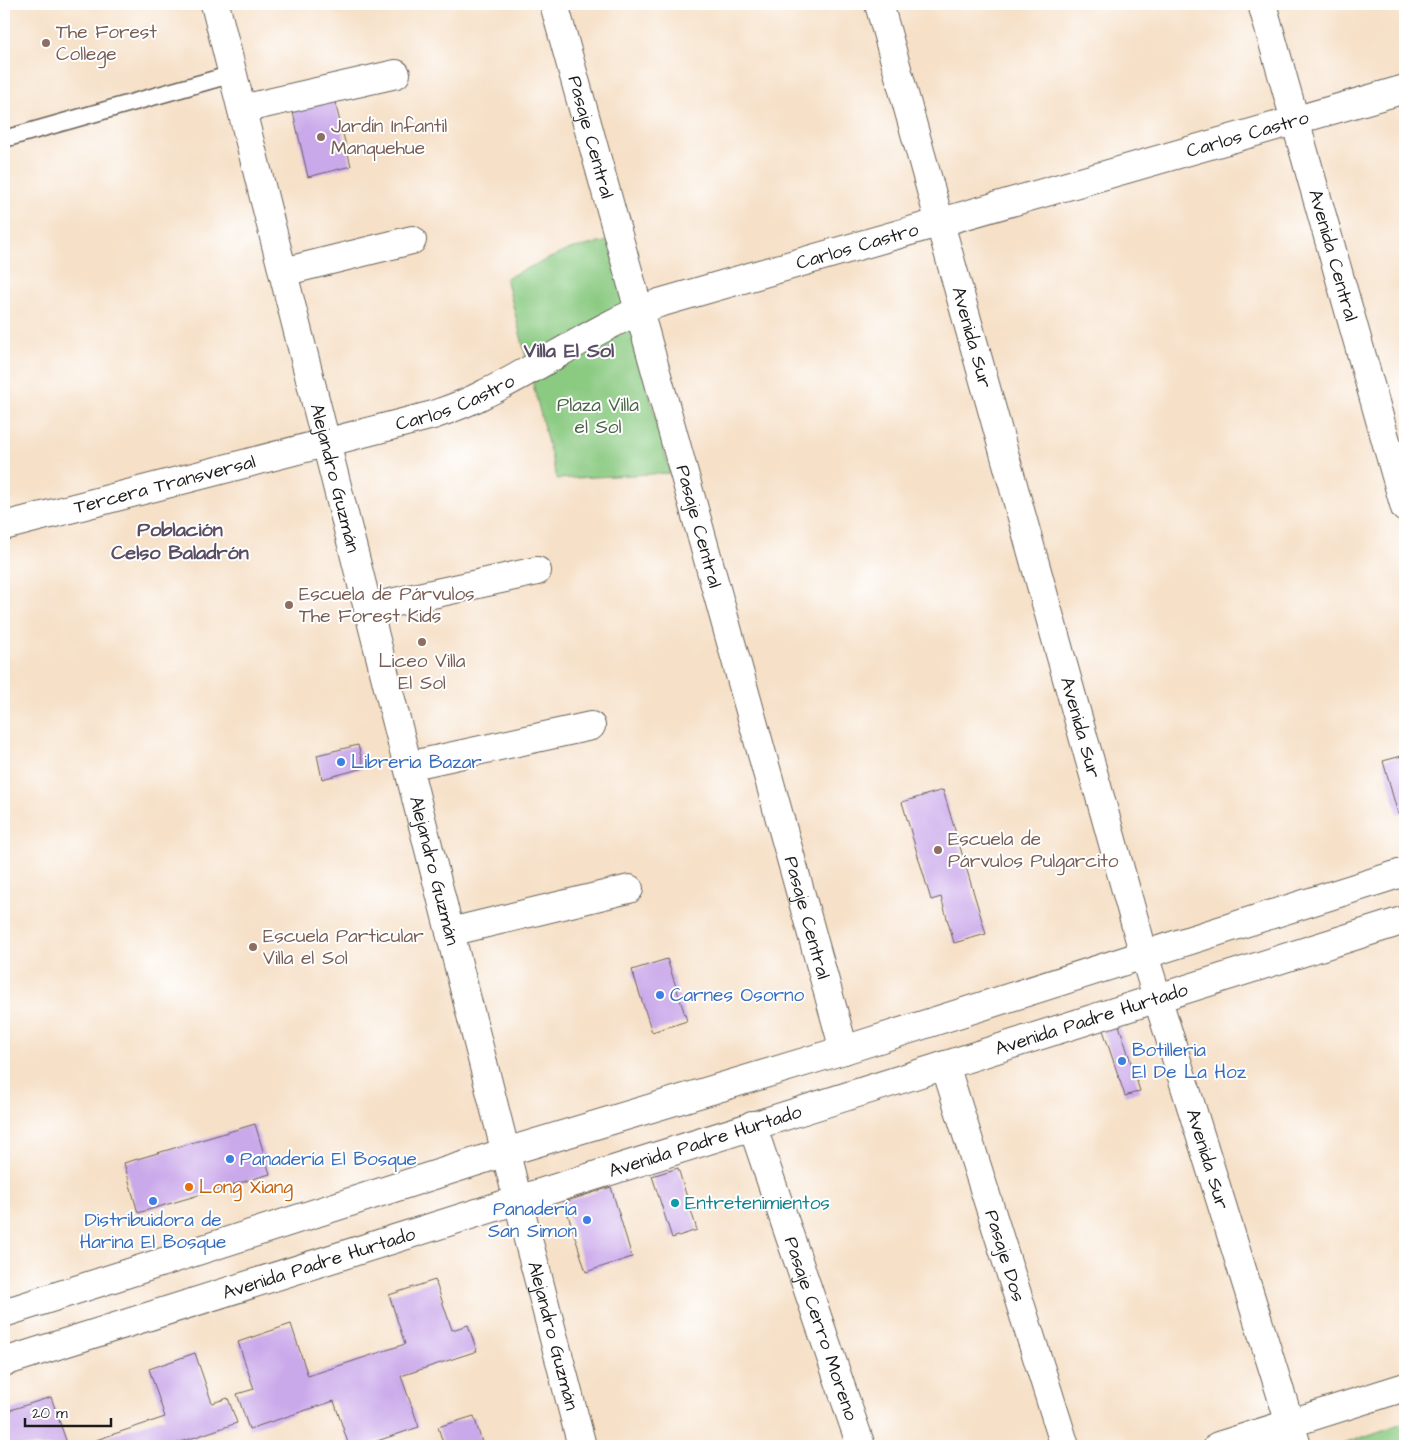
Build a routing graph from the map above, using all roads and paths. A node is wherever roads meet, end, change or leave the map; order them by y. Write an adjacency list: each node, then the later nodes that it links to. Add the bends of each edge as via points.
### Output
1 (215, 4): 5 (street, Alejandro Guzmán)
2 (554, 4): 14 (street, Pasaje Central)
3 (879, 4): 11 (street, Avenida Sur)
4 (1262, 4): 9 (street, Avenida Central)
5 (232, 74): 8 (street, Alejandro Guzmán); 10 (lane)
6 (396, 74): 8 (street)
7 (1405, 89): 9 (street, Carlos Castro)
8 (242, 110): 13 (street, Alejandro Guzmán)
9 (1295, 119): 11 (street, Carlos Castro); 16 (street, Avenida Central)
10 (4, 139)
11 (939, 223): 14 (street, Carlos Castro); 26 (street, Avenida Sur)
12 (412, 240): 13 (street)
13 (283, 272): 15 (street, Alejandro Guzmán)
14 (640, 310): 15 (street, Carlos Castro, via 461,405 404,424); 28 (street, Pasaje Central)
15 (326, 442): 17 (street, Tercera Transversal); 19 (street, Alejandro Guzmán)
16 (1405, 508)
17 (4, 526)
18 (537, 571): 19 (street)
19 (368, 608): 21 (street, Alejandro Guzmán)
20 (591, 726): 21 (street)
21 (408, 766): 25 (street, Alejandro Guzmán)
22 (1405, 872): 26 (street)
23 (629, 889): 25 (street)
24 (1405, 920): 27 (street, Avenida Padre Hurtado)
25 (450, 932): 31 (street, Alejandro Guzmán)
26 (1144, 955): 27 (street, Avenida Sur); 28 (street)
27 (1158, 998): 29 (street, Avenida Padre Hurtado); 36 (street, Avenida Sur)
28 (844, 1050): 31 (street)
29 (945, 1065): 30 (street, Avenida Padre Hurtado); 39 (street, Pasaje Dos)
30 (752, 1125): 32 (street, Avenida Padre Hurtado); 38 (street, Pasaje Cerro Moreno)
31 (506, 1152): 32 (street, Alejandro Guzmán); 33 (street)
32 (518, 1201): 34 (street, Avenida Padre Hurtado); 37 (street, Alejandro Guzmán)
33 (4, 1313)
34 (4, 1362)
35 (1405, 1388): 36 (street)
36 (1293, 1435): 40 (street)
37 (582, 1446)
38 (861, 1446)
39 (1065, 1446)
40 (1218, 1446)

